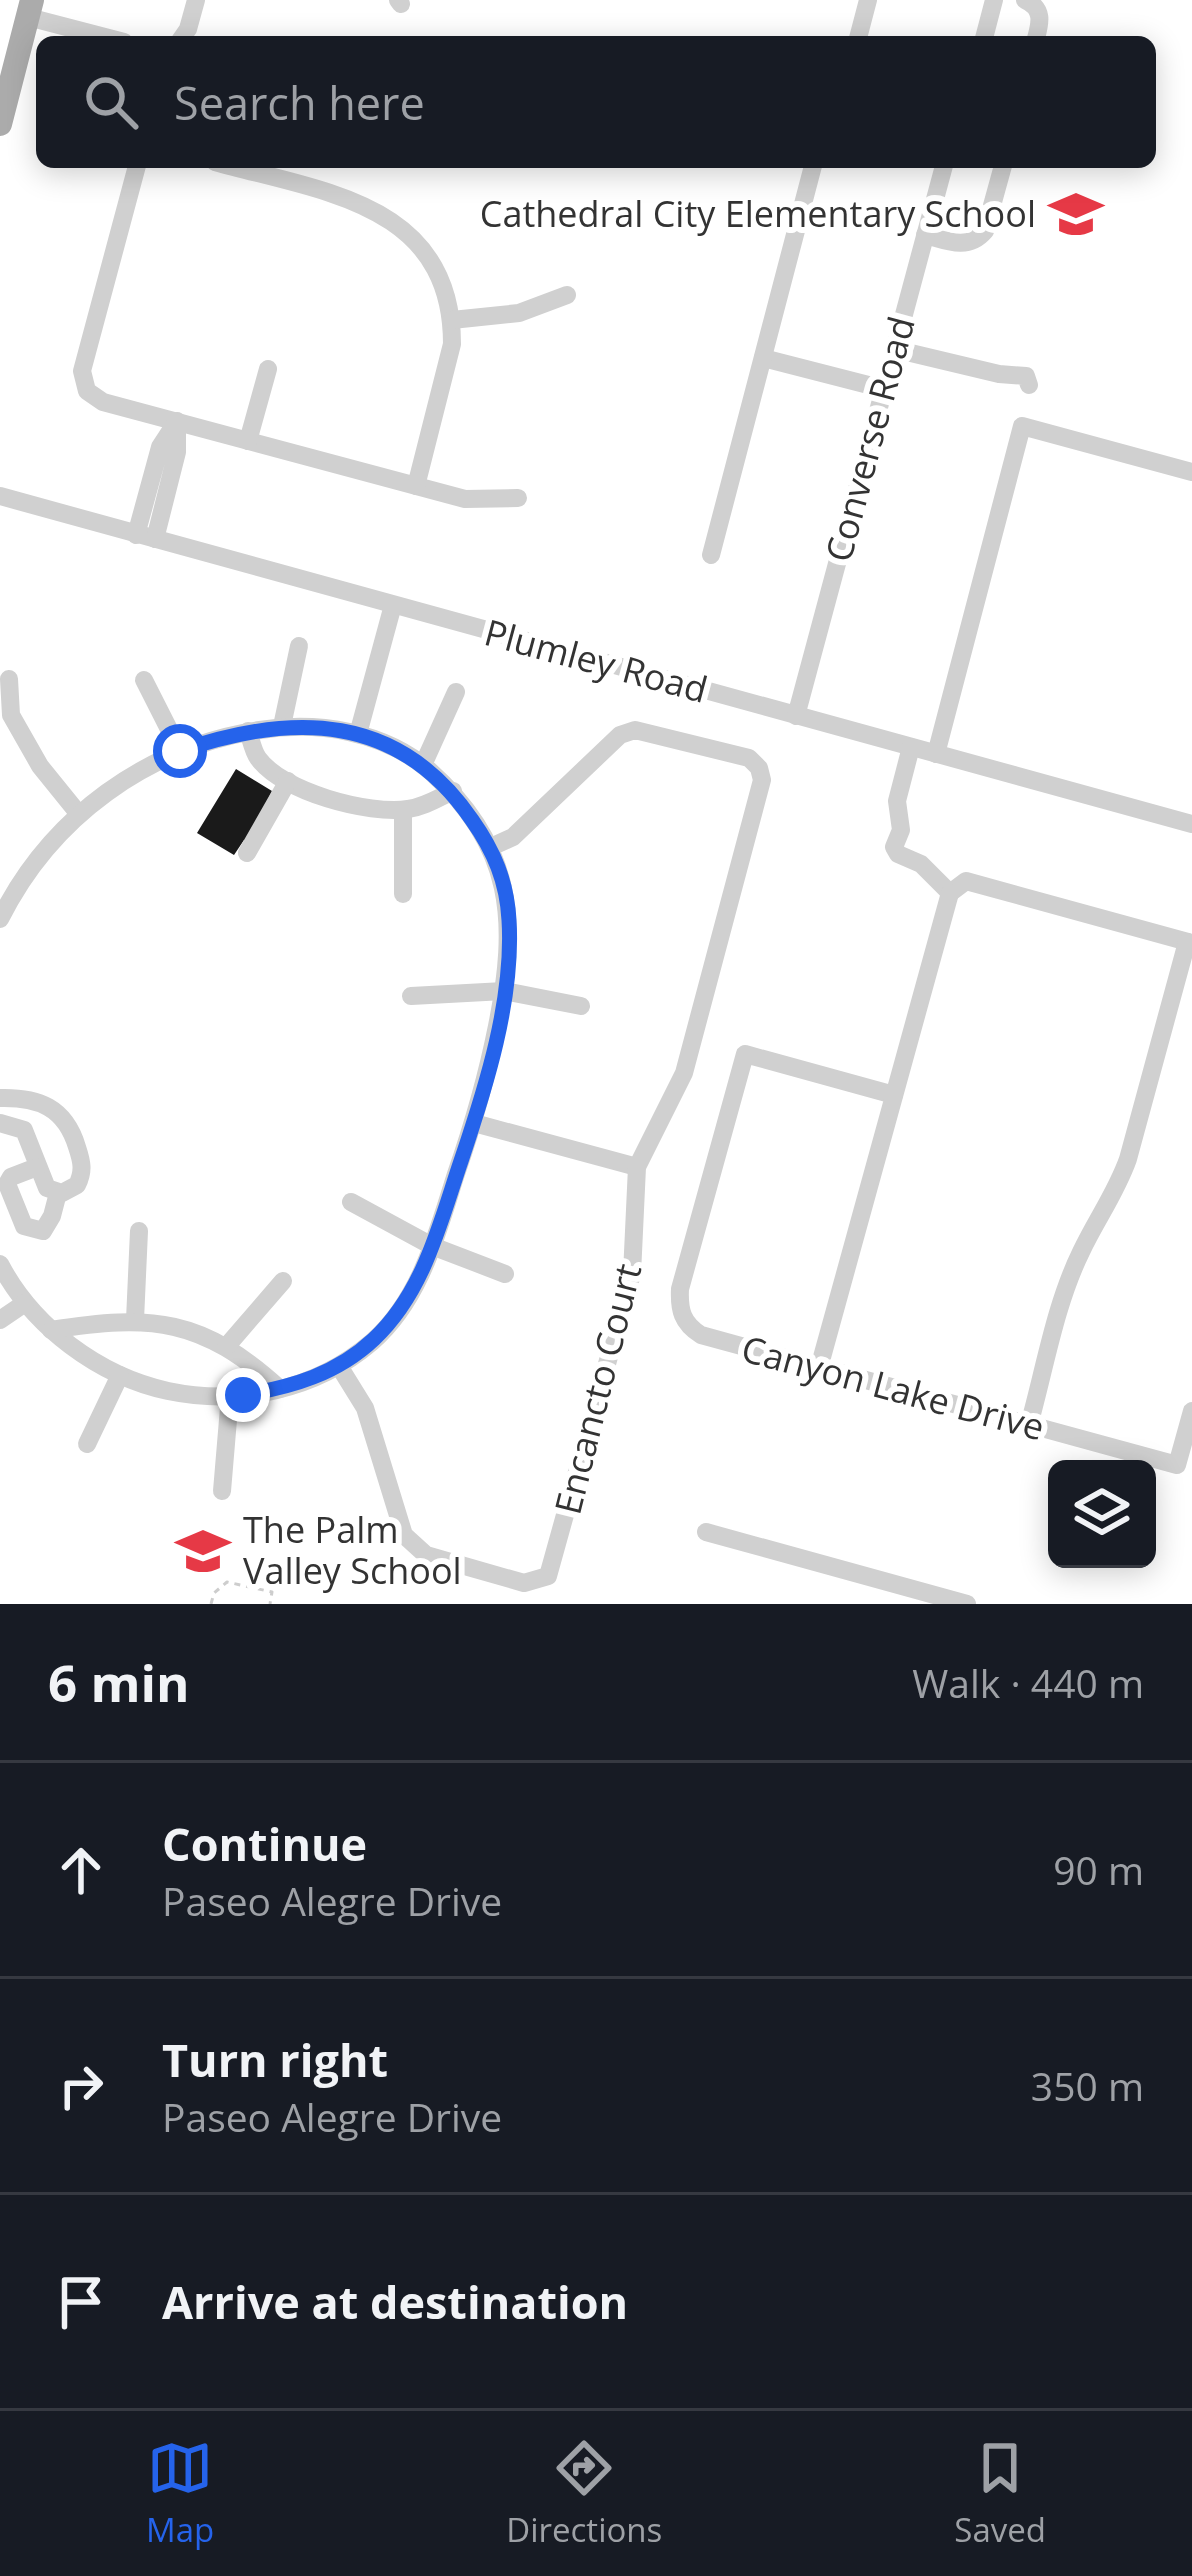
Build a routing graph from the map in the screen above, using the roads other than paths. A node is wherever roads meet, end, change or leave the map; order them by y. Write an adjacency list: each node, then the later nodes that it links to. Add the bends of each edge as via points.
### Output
1 (196, 0): 7 (street)
2 (868, 0): 8 (street)
3 (994, 0): 9 (street)
4 (1025, 0): 10 (street, via 1040,14)
5 (30, 8): 6 (street); 11 (main road)
6 (107, 36)
7 (183, 36)
8 (859, 36)
9 (985, 36)
10 (1036, 36)
11 (0, 124)
12 (137, 168): 25 (street, via 82,371 87,391 103,402)
13 (236, 168): 19 (street, via 390,218 430,257)
14 (812, 168): 21 (street)
15 (943, 168): 17 (street, Converse Road)
16 (1002, 168): 17 (street, via 980,238 958,244)
17 (925, 235): 20 (street, Converse Road)
18 (567, 295): 19 (street, via 519,313)
19 (452, 320): 28 (street, via 448,370)
20 (895, 350): 23 (street, via 1015,373); 24 (street, Converse Road)
21 (763, 358): 24 (street); 32 (street)
22 (268, 369): 26 (street)
23 (1029, 385)
24 (884, 389): 38 (street, Converse Road)
25 (177, 421): 26 (street); 31 (street, via 177,452)
26 (248, 441): 28 (street)
27 (1192, 472): 44 (street, via 1022,426)
28 (416, 486): 30 (street, via 464,499)
29 (0, 496): 31 (street, Plumley Road)
30 (518, 498)
31 (146, 537): 33 (street, Plumley Road)
32 (711, 555)
33 (393, 605): 38 (street, Plumley Road); 41 (street)
34 (299, 646): 39 (street)
35 (10, 679): 49 (street, via 11,716)
36 (144, 680): 43 (street)
37 (456, 692): 45 (street)
38 (796, 716): 42 (street, Plumley Road)
39 (282, 726): 40 (street); 41 (street)
40 (248, 731): 43 (street); 46 (street, via 256,757)
41 (358, 734): 45 (street)
42 (911, 747): 44 (street, Plumley Road); 54 (street, via 894,847)
43 (180, 751): 49 (street)
44 (936, 754): 50 (street, Plumley Road)
45 (423, 765): 47 (street)
46 (288, 781): 48 (street, via 345,802); 52 (street)
47 (453, 791): 48 (street); 51 (street)
48 (403, 810): 55 (street)
49 (78, 813): 53 (street)
50 (1192, 824)
51 (491, 847): 58 (street, via 509,921); 66 (street, Encancto Court, via 513,837 635,730 749,758 759,768 685,1072)
52 (247, 853)
53 (7, 889): 56 (street)
54 (950, 893): 57 (street, via 966,881); 61 (street)
55 (403, 894)
56 (0, 919)
57 (1190, 943): 85 (street, via 1128,1159 1069,1282)
58 (504, 991): 59 (street); 60 (street); 64 (street)
59 (411, 996)
60 (581, 1006)
61 (894, 1095): 80 (street); 80 (street, Canyon Lake Drive, via 745,1054 680,1289 683,1319 701,1335)
62 (0, 1098): 67 (street, via 34,1099 65,1119 83,1168 71,1191)
63 (0, 1123): 65 (street, via 24,1130)
64 (474, 1123): 66 (street); 70 (street)
65 (37, 1167): 67 (street); 67 (street, via 8,1184 24,1226 47,1228)
66 (637, 1167): 79 (street, Encancto Court, via 632,1274 548,1576 524,1583 413,1547 365,1408)
67 (58, 1193)
68 (351, 1202): 70 (street)
69 (139, 1231): 76 (street)
70 (432, 1246): 72 (street); 79 (street, via 394,1318)
71 (0, 1264): 74 (street)
72 (505, 1274)
73 (283, 1281): 78 (street)
74 (26, 1303): 75 (street); 77 (street)
75 (0, 1320)
76 (135, 1320): 77 (street); 78 (street)
77 (51, 1330): 81 (street)
78 (226, 1347): 82 (street)
79 (339, 1366): 82 (street)
80 (819, 1368): 85 (street, Canyon Lake Drive)
81 (120, 1376): 83 (street); 86 (street)
82 (280, 1389): 83 (street)
83 (230, 1396): 87 (street)
84 (1192, 1411): 85 (street, Canyon Lake Drive, via 1178,1465)
85 (1029, 1425)
86 (87, 1444)
87 (222, 1491)
88 (706, 1532): 89 (street)
89 (967, 1604)

